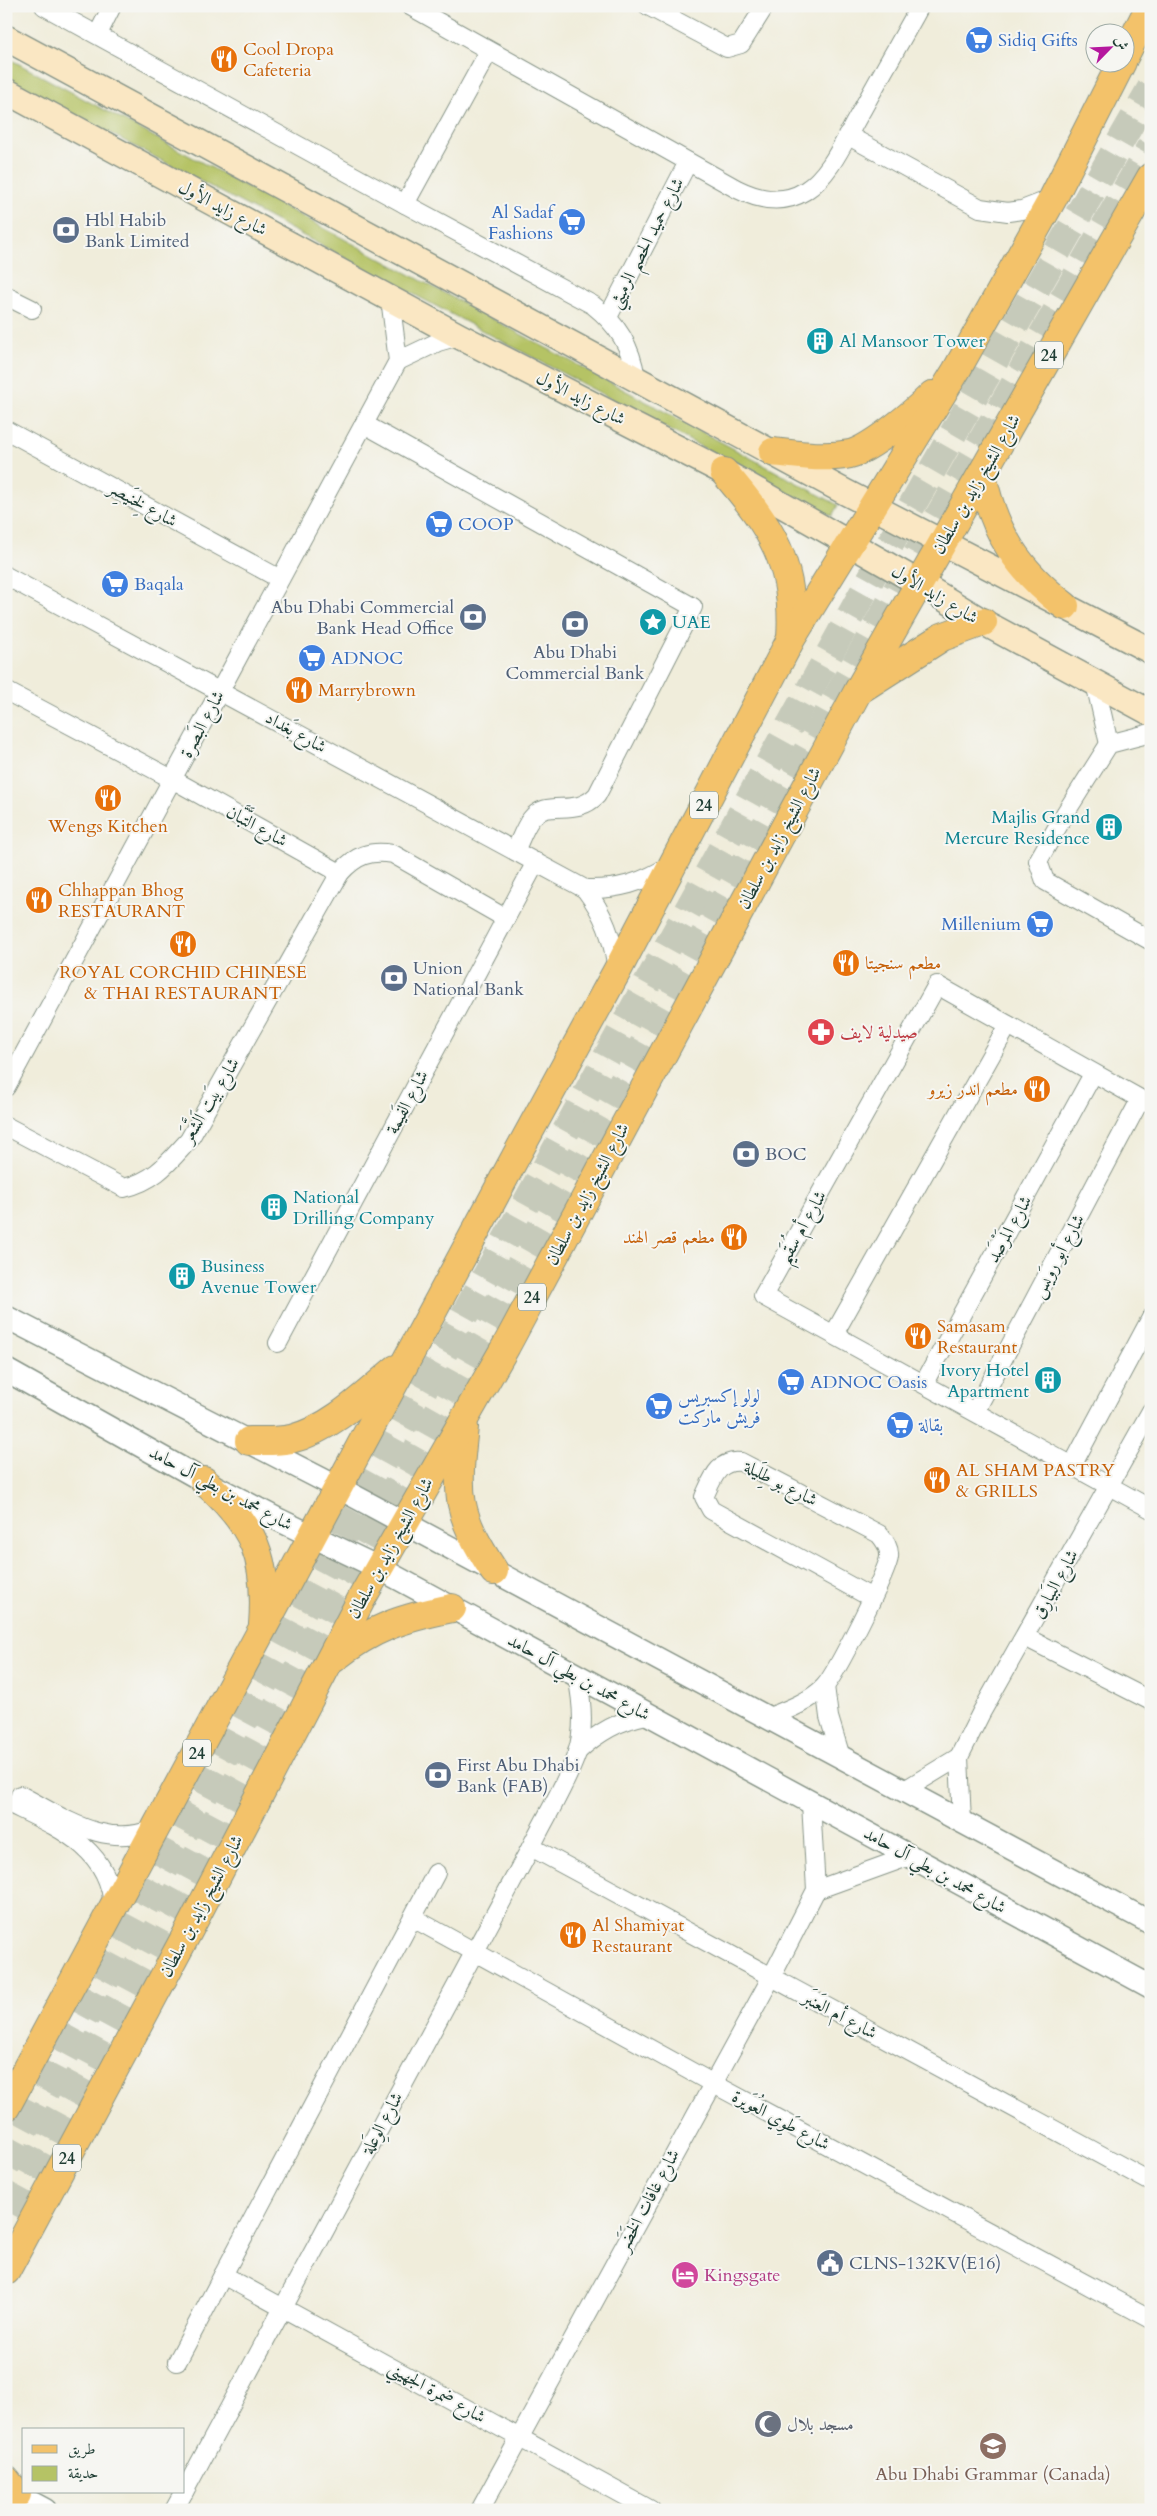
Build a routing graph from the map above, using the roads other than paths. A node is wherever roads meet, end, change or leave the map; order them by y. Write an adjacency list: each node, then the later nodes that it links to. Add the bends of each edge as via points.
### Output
1 (44, 6): 8 (street)
2 (112, 6): 8 (street)
3 (410, 6): 11 (street, شارع حميد الحصم الرميثي)
4 (648, 6): 5 (street, via 727,48 741,44)
5 (765, 6)
6 (920, 6): 14 (street, شارع حميد الحصم الرميثي)
7 (1150, 6): 9 (main road)
8 (98, 34): 18 (street)
9 (1134, 37)
10 (6, 38): 26 (main road)
11 (489, 51): 15 (street, شارع حميد الحصم الرميثي); 18 (street)
12 (1117, 72): 17 (main road, 24)
13 (6, 91): 20 (main road, شارع زايد الأول)
14 (847, 135): 15 (street, شارع حميد الحصم الرميثي, via 818,181 788,199 753,197); 17 (street, via 980,208 1015,211)
15 (688, 162): 22 (street, شارع حميد الحصم الرميثي)
16 (1151, 177): 31 (main road, شارع الشيخ زايد بن سلطان / 24)
17 (1052, 198): 25 (main road, 24)
18 (405, 204): 22 (street, via 593,305)
19 (6, 296): 21 (street)
20 (390, 298): 23 (main road, شارع زايد الأول); 24 (street)
21 (32, 309)
22 (608, 317): 26 (street, شارع حميد الحصم الرميثي, via 630,349)
23 (459, 336): 24 (street); 30 (main road, شارع زايد الأول)
24 (398, 361): 27 (street, شارع البَصرة)
25 (956, 371): 29 (main road, via 910,415 853,453 808,456); 32 (main road, 24)
26 (636, 378): 29 (main road)
27 (364, 424): 36 (street, شارع البَصرة); 50 (street, via 693,607 597,795 577,808 552,808 537,813)
28 (6, 430): 36 (street, شارع لِخنَيصِر)
29 (773, 452): 32 (main road)
30 (724, 472): 34 (main road, شارع زايد الأول); 40 (main road, via 761,519 785,565 791,590)
31 (982, 474): 33 (main road, شارع الشيخ زايد بن سلطان / 24); 38 (main road, via 993,516 1011,552 1039,584)
32 (874, 506): 33 (main road); 34 (main road, 24)
33 (943, 542): 37 (main road, شارع الشيخ زايد بن سلطان / 24); 38 (main road)
34 (850, 544): 37 (main road, شارع زايد الأول); 40 (main road, 24)
35 (6, 576): 43 (street, شارع بَغداد)
36 (280, 579): 43 (street, شارع البَصرة)
37 (919, 583): 39 (main road, شارع زايد الأول); 44 (main road, شارع الشيخ زايد بن سلطان / 24)
38 (1065, 606): 41 (main road)
39 (983, 622): 42 (main road, شارع زايد الأول); 44 (main road, via 942,637)
40 (791, 639): 52 (main road, 24)
41 (1151, 651)
42 (1094, 683): 46 (main road, شارع زايد الأول); 48 (street)
43 (220, 690): 49 (street, شارع البَصرة); 50 (street, شارع بَغداد)
44 (858, 690): 72 (main road, شارع الشيخ زايد بن سلطان / 24)
45 (6, 691): 49 (street, شارع التَّبَّان)
46 (1151, 713)
47 (1151, 733): 48 (street)
48 (1110, 744): 56 (street, via 1038,861 1040,871 1045,881)
49 (172, 779): 53 (street, شارع التَّبَّان); 60 (street, شارع البَصرة)
50 (515, 851): 51 (street, شارع بَغداد)
51 (536, 862): 54 (street, شارع بَغداد); 55 (street, شارع الفَيمة)
52 (673, 863): 54 (street, via 633,884); 57 (main road, 24)
53 (340, 873): 55 (street, via 350,861 363,854 393,854); 62 (street, شارع بَيت اَلشَّعَر, via 190,1140 161,1170 142,1184 124,1188)
54 (586, 889): 57 (street, شارع بَغداد, via 610,934)
55 (505, 918): 66 (street, شارع الفَيمة)
56 (1151, 941)
57 (617, 971): 67 (main road, 24)
58 (1008, 1025): 59 (street, شارع أم سُقَيم); 65 (street); 65 (street, شارع أم سُقَيم, via 937,985 763,1296)
59 (1093, 1074): 61 (street, شارع أم سُقَيم); 69 (street, شارع المَرْصَد)
60 (6, 1087)
61 (1146, 1103): 71 (street, شارع أبو روَيس)
62 (6, 1126)
63 (6, 1317): 73 (street)
64 (1151, 1318): 74 (street)
65 (834, 1334): 69 (street, شارع أم سُقَيم)
66 (278, 1343)
67 (405, 1362): 73 (main road, via 359,1400 320,1426 291,1439); 77 (main road, 24)
68 (6, 1370): 75 (street, شارع محمد بن بطي آل حامد)
69 (924, 1383): 71 (street, شارع أم سُقَيم)
70 (1151, 1411): 76 (street, شارع البَيارِق)
71 (975, 1412): 74 (street, شارع أم سُقَيم)
72 (465, 1418): 79 (main road, شارع الشيخ زايد بن سلطان / 24); 82 (main road, via 458,1482 460,1498 470,1532)
73 (249, 1441): 77 (street)
74 (1073, 1464): 76 (street, شارع أم سُقَيم)
75 (204, 1481): 80 (street, شارع محمد بن بطي آل حامد); 85 (main road, via 224,1499 260,1556 265,1581)
76 (1110, 1486): 78 (street, شارع أم سُقَيم); 86 (street, شارع البَيارِق)
77 (339, 1488): 79 (street); 80 (main road, 24)
78 (1151, 1508)
79 (403, 1522): 81 (main road, شارع الشيخ زايد بن سلطان / 24); 82 (street)
80 (313, 1537): 81 (street, شارع محمد بن بطي آل حامد); 85 (main road, 24)
81 (379, 1568): 84 (street, شارع محمد بن بطي آل حامد); 87 (main road, شارع الشيخ زايد بن سلطان / 24)
82 (494, 1571): 92 (street)
83 (872, 1598): 83 (street, شارع بو طِلَيلة, via 889,1560 887,1545 879,1534 741,1462 728,1462 717,1470 704,1497 711,1510); 89 (street, شارع بو طِلَيلة)
84 (452, 1608): 87 (main road, via 392,1622 366,1635); 88 (street, شارع محمد بن بطي آل حامد)
85 (262, 1632): 100 (main road, 24)
86 (1025, 1637): 90 (street); 95 (street, شارع البَيارِق)
87 (326, 1665): 114 (main road, شارع الشيخ زايد بن سلطان / 24, via 190,1928)
88 (577, 1676): 91 (street, شارع محمد بن بطي آل حامد); 93 (street, شارع الوِعَلة, via 582,1714)
89 (825, 1686): 92 (street, شارع بو طِلَيلة, via 800,1703); 94 (street, via 829,1717)
90 (1151, 1701)
91 (647, 1715): 93 (street, شارع الوِعَلة, via 614,1725); 98 (street, شارع محمد بن بطي آل حامد)
92 (767, 1718): 94 (street)
93 (577, 1752): 101 (street, شارع الوِعَلة)
94 (841, 1757): 96 (street)
95 (959, 1757): 96 (street, شارع البَيارِق); 99 (street)
96 (903, 1791): 99 (street)
97 (13, 1799): 100 (street, via 104,1835 127,1837); 105 (street, via 88,1849 104,1870)
98 (811, 1803): 102 (street, شارع محمد بن بطي آل حامد); 104 (street)
99 (962, 1822): 107 (street)
100 (156, 1828): 105 (main road, 24)
101 (531, 1847): 108 (street, شارع الوِعَلة); 109 (street, شارع أم العَنبَر)
102 (910, 1856): 104 (street); 110 (street, شارع محمد بن بطي آل حامد)
103 (436, 1873): 106 (street)
104 (816, 1890): 109 (street, شارع غافات الخَضَر)
105 (113, 1907): 112 (main road, 24)
106 (413, 1918): 108 (street, شارع طَوِي العُوَيرة); 115 (street)
107 (1151, 1923)
108 (474, 1952): 111 (street, شارع طَوِي العُوَيرة); 116 (street, شارع الوِعَلة)
109 (771, 1978): 111 (street, شارع غافات الخَضَر); 113 (street, شارع أم العَنبَر)
110 (1151, 1987)
111 (712, 2083): 117 (street, شارع طَوِي العُوَيرة); 119 (street, شارع غافات الخَضَر)
112 (6, 2107)
113 (1151, 2182)
114 (6, 2271)
115 (223, 2275): 116 (street, شارع ضمرة الجهيني); 118 (street)
116 (282, 2307): 119 (street, شارع ضمرة الجهيني); 121 (street, شارع الوِعَلة)
117 (1151, 2319)
118 (177, 2362)
119 (519, 2438): 125 (street, شارع غافات الخَضَر); 126 (street, شارع ضمرة الجهيني)
120 (10, 2488): 123 (street)
121 (185, 2490)
122 (183, 2494): 124 (street, شارع الوِعَلة)
123 (45, 2510)
124 (174, 2510)
125 (480, 2510)
126 (651, 2510)

